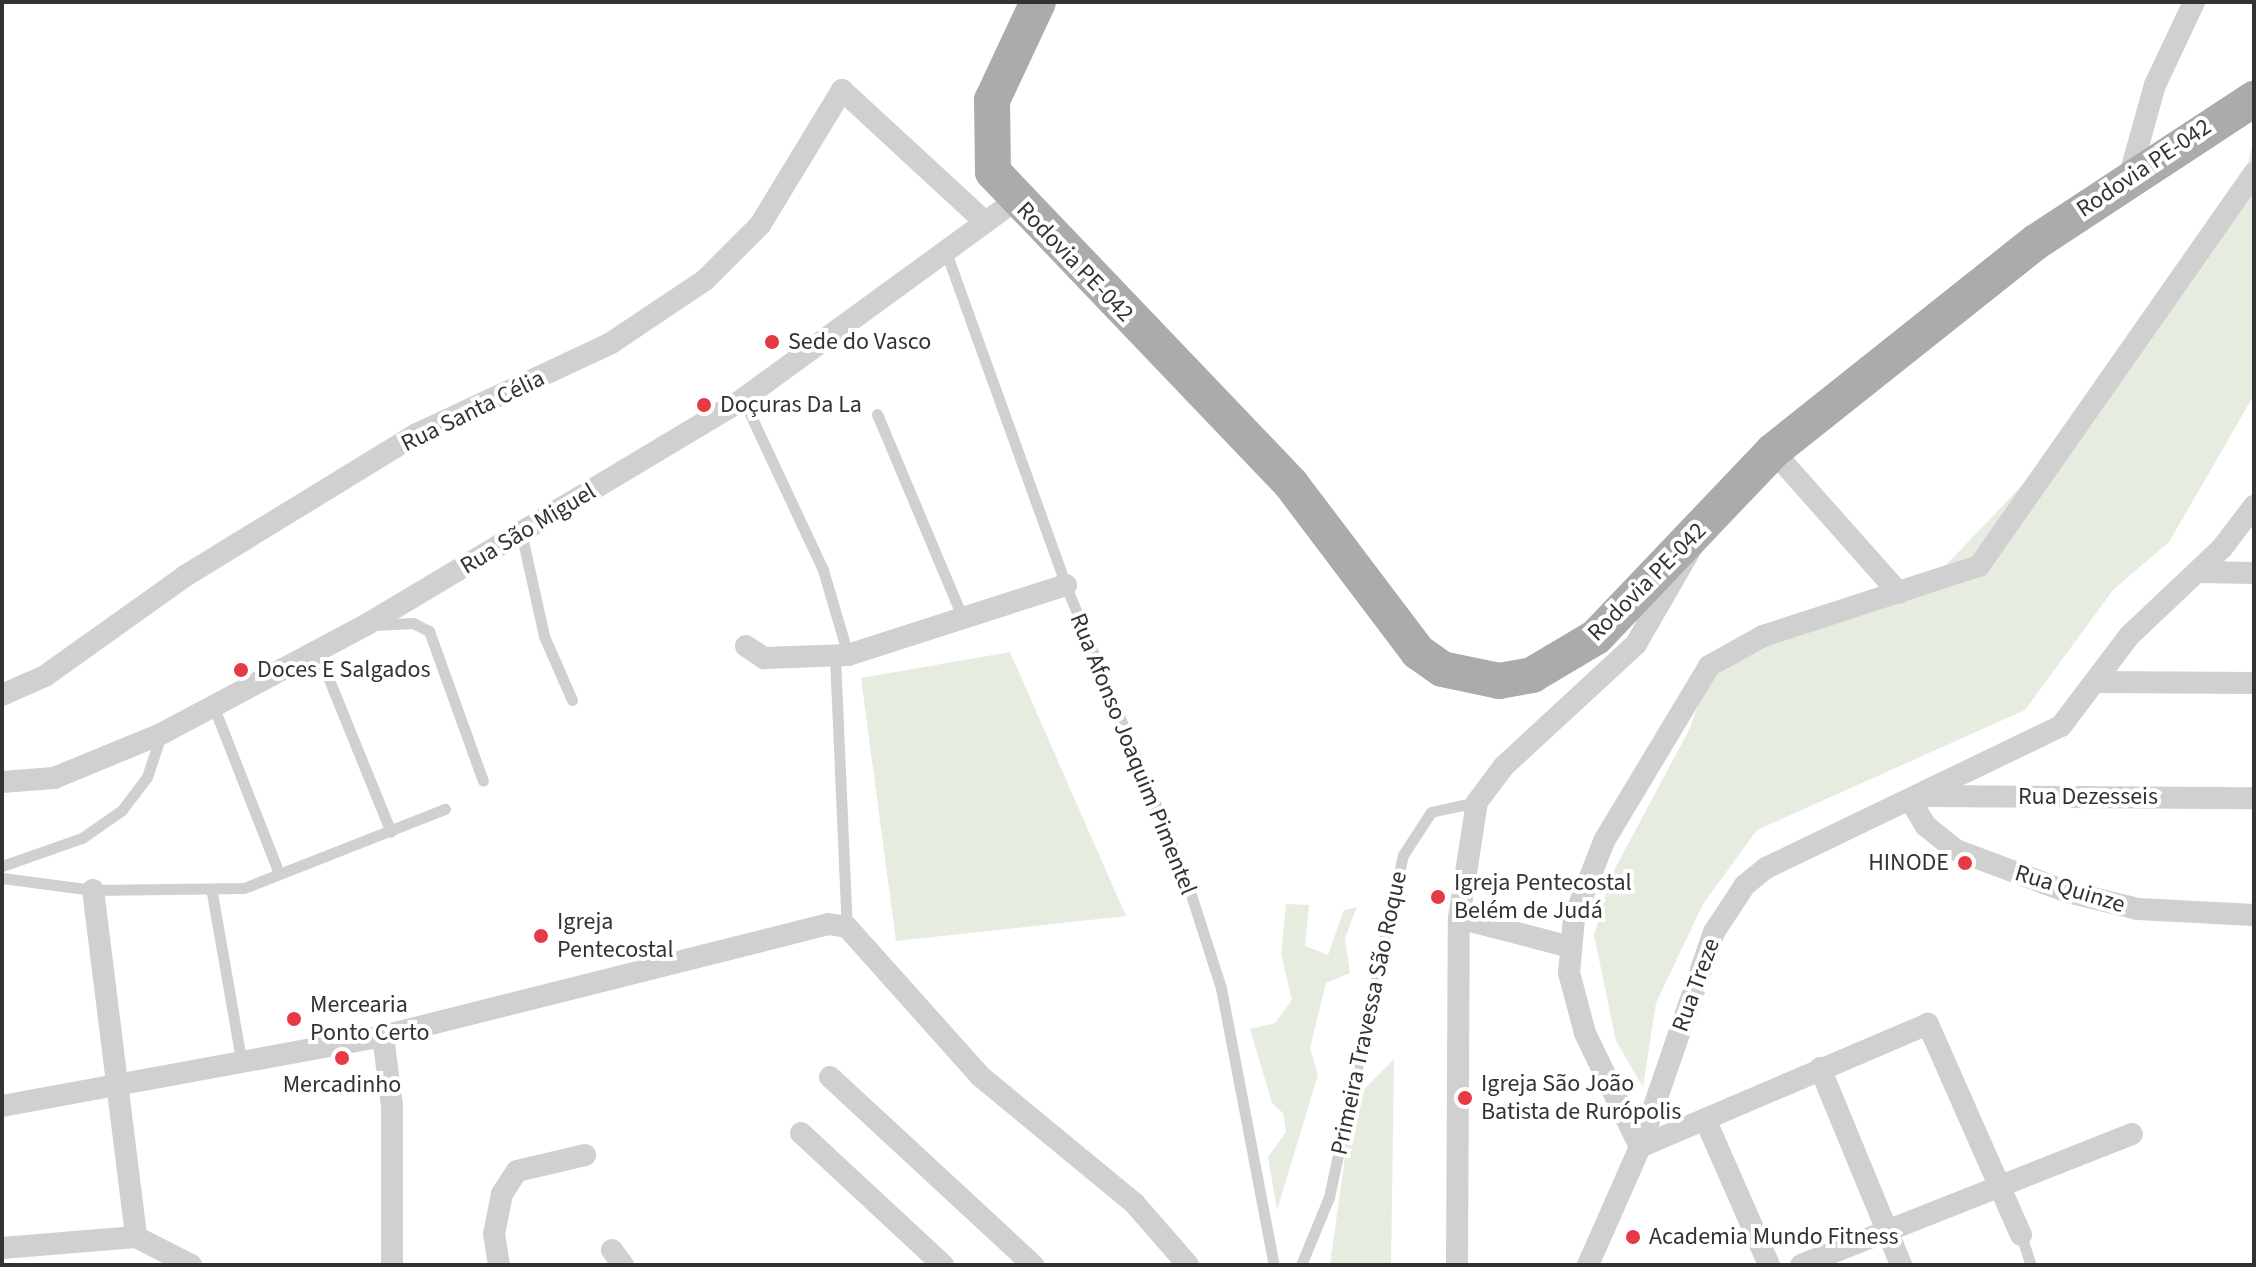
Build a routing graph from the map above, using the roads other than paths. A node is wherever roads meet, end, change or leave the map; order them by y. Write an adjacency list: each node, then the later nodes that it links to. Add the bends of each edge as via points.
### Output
1 (1038, 2): 8 (main road, Rodovia PE-042, via 1003,70 987,140 993,172)
2 (2194, 2): 7 (street, via 2155,85)
3 (2254, 99): 4 (main road, Rodovia PE-042)
4 (2213, 120): 5 (street); 7 (main road, Rodovia PE-042)
5 (2254, 120)
6 (2254, 173): 20 (street, via 2000,545 1979,566)
7 (2129, 178): 13 (main road, Rodovia PE-042)
8 (1015, 201): 9 (street, Rua São Miguel); 15 (main road, Rodovia PE-042, via 1291,484 1376,606 1442,669 1499,681 1569,658)
9 (984, 221): 10 (street, Rua São Miguel); 28 (street, Rua Santa Célia, via 842,90 760,225 705,280 611,343 417,434 185,576 45,676)
10 (947, 255): 11 (street, Rua São Miguel); 19 (lane, Rua Afonso Joaquim Pimentel)
11 (743, 399): 16 (street, Rua São Miguel); 25 (lane, via 823,570)
12 (877, 414): 21 (lane)
13 (1773, 451): 15 (main road, Rodovia PE-042); 20 (street)
14 (2254, 506): 17 (street, Rua Treze)
15 (1698, 531): 36 (street, via 1681,575 1636,644 1504,766)
16 (521, 532): 22 (street, Rua São Miguel); 29 (lane, via 544,636)
17 (2199, 572): 18 (street); 26 (street, Rua Treze, via 2129,636)
18 (2254, 573)
19 (1066, 585): 21 (street); 70 (lane, Rua Afonso Joaquim Pimentel, via 1169,829 1221,988)
20 (1899, 593): 47 (street, via 1763,636 1709,666 1604,841)
21 (963, 619): 25 (street)
22 (366, 625): 24 (street, Rua São Miguel); 32 (lane, via 413,623 429,631)
23 (746, 646): 25 (street, via 764,658)
24 (317, 650): 30 (street, Rua São Miguel); 38 (lane)
25 (842, 656): 46 (lane)
26 (2095, 682): 27 (street); 35 (street, Rua Treze, via 2061,726)
27 (2254, 683)
28 (2, 695)
29 (572, 700)
30 (213, 705): 31 (street, Rua São Miguel); 40 (lane)
31 (161, 734): 33 (street, Rua São Miguel, via 54,778); 39 (lane, via 147,777 122,810 82,838)
32 (483, 781)
33 (2, 782)
34 (2254, 798): 35 (street, Rua Dezesseis)
35 (1917, 800): 44 (street, Rua Quinze, via 1926,826 1956,850 2068,892 2138,909); 57 (street, Rua Treze, via 1777,862 1745,885 1714,932)
36 (1477, 802): 45 (street); 71 (lane, Primeira Travessa São Roque, via 1431,812 1403,855 1329,1197)
37 (445, 809): 38 (lane)
38 (391, 832): 40 (lane)
39 (2, 866)
40 (279, 873): 43 (lane)
41 (2, 878): 42 (lane)
42 (93, 890): 43 (lane); 52 (street)
43 (212, 893): 49 (lane)
44 (2254, 915)
45 (1459, 918): 47 (street); 72 (street)
46 (847, 927): 48 (street, via 828,924); 69 (street, via 980,1076 1134,1203)
47 (1570, 947): 57 (street, via 1569,973 1585,1033)
48 (383, 1036): 49 (street); 65 (street, via 392,1106)
49 (242, 1066): 52 (street)
50 (1820, 1068): 54 (street); 59 (street, via 1928,1024); 60 (street)
51 (830, 1077): 68 (street)
52 (119, 1089): 53 (street); 62 (street)
53 (2, 1106)
54 (1705, 1119): 57 (street); 74 (street)
55 (801, 1133): 67 (street)
56 (2132, 1134): 59 (street)
57 (1640, 1147): 73 (street, Rua Treze)
58 (585, 1155): 66 (street, via 517,1171 497,1221)
59 (2000, 1186): 60 (street); 61 (street)
60 (1887, 1231): 75 (street); 76 (street)
61 (2021, 1235): 77 (lane)
62 (136, 1237): 63 (street); 64 (street)
63 (2, 1248)
64 (191, 1265)
65 (392, 1265)
66 (499, 1265)
67 (943, 1265)
68 (1033, 1265)
69 (1188, 1265)
70 (1274, 1265)
71 (1301, 1265)
72 (1457, 1265)
73 (1588, 1265)
74 (1769, 1265)
75 (1801, 1265)
76 (1901, 1265)
77 (2031, 1265)

